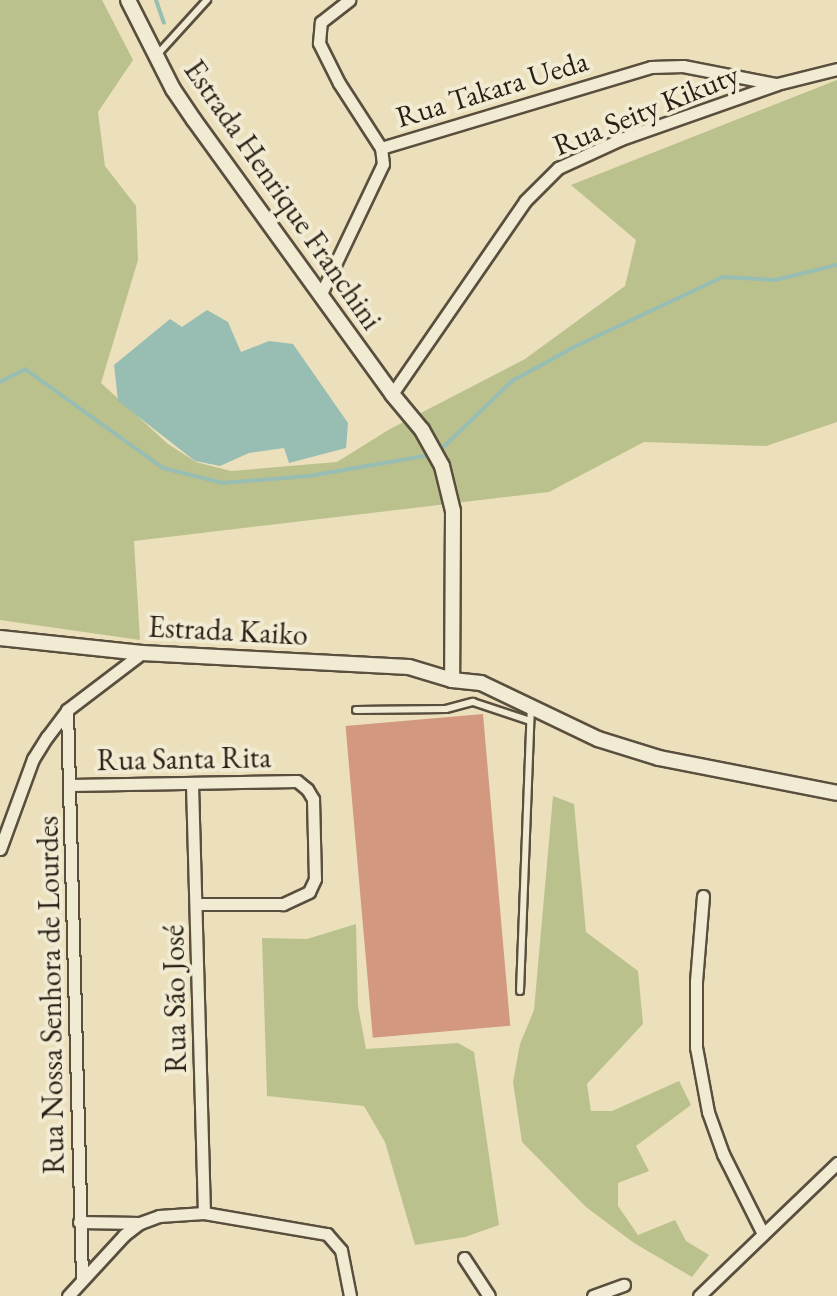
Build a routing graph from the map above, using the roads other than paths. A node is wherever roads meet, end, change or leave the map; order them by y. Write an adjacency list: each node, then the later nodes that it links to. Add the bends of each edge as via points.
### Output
1 (128, 0): 4 (street, Estrada Henrique Franchini)
2 (207, 0): 4 (lane)
3 (349, 0): 7 (street, via 321,22 319,43)
4 (156, 56): 8 (street, Estrada Henrique Franchini, via 194,120)
5 (837, 69): 6 (street, Rua Seity Kikuty)
6 (777, 84): 7 (street, Rua Takara Ueda, via 696,68 651,67); 9 (street, Rua Seity Kikuty, via 621,139 540,182)
7 (381, 148): 8 (street, Rua Takara Ueda, via 379,179)
8 (320, 296): 9 (street, Estrada Henrique Franchini)
9 (392, 394): 12 (street, Estrada Henrique Franchini, via 433,446 450,489)
10 (0, 638): 11 (street, Estrada Kaiko)
11 (142, 653): 12 (street, Estrada Kaiko, via 409,667); 13 (street)
12 (452, 680): 15 (street, Estrada Kaiko, via 481,683)
13 (67, 710): 17 (street, Rua Nossa Senhora de Lourdes); 19 (street, via 33,759)
14 (356, 710): 15 (lane, via 446,709 473,702)
15 (530, 714): 18 (street, Estrada Kaiko, via 659,758); 22 (lane)
16 (192, 784): 17 (street, Rua Santa Rita); 21 (street, Rua São José); 21 (street, Rua Santa Rita, via 297,781 313,799 315,879 309,892 283,904)
17 (71, 785): 25 (street, Rua Nossa Senhora de Lourdes)
18 (837, 793)
19 (0, 849)
20 (703, 896): 27 (street, via 696,1034 705,1099 723,1154)
21 (197, 904): 24 (street, Rua São José)
22 (520, 991)
23 (836, 1168): 27 (street)
24 (204, 1213): 26 (street); 32 (street, via 316,1229 341,1250)
25 (79, 1222): 26 (street); 29 (street, Rua Nossa Senhora de Lourdes)
26 (140, 1223): 29 (street)
27 (762, 1232): 35 (street)
28 (464, 1258): 33 (street)
29 (82, 1278): 31 (street)
30 (624, 1285): 34 (street)
31 (68, 1296)
32 (350, 1296)
33 (489, 1296)
34 (593, 1296)
35 (699, 1296)

